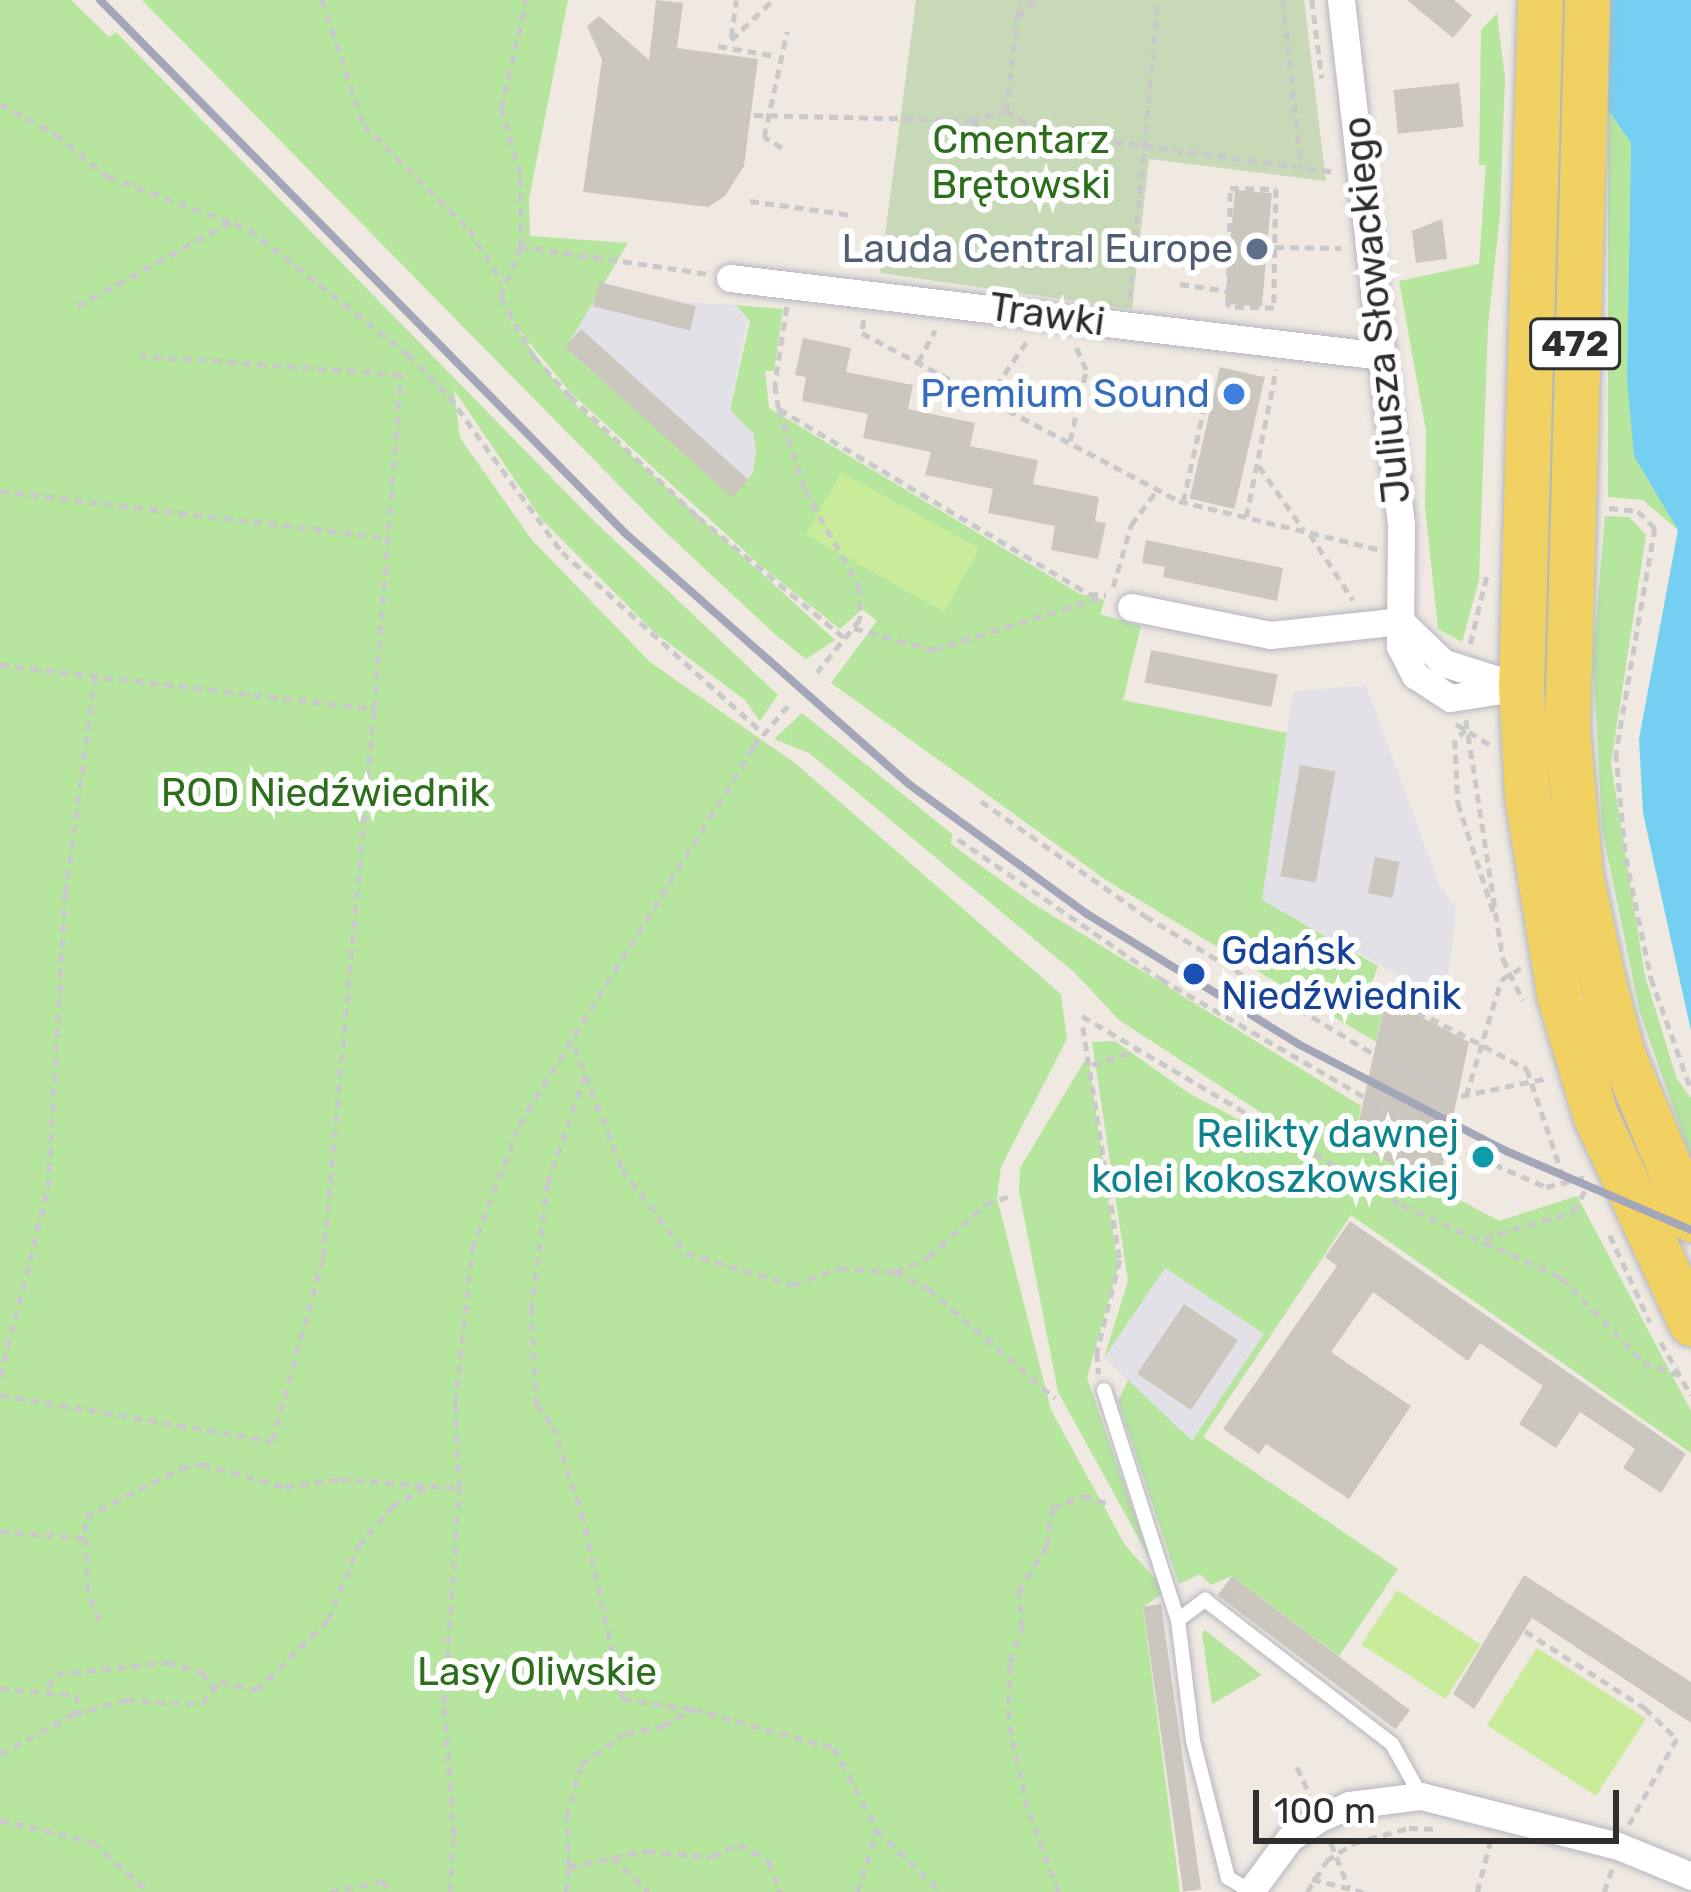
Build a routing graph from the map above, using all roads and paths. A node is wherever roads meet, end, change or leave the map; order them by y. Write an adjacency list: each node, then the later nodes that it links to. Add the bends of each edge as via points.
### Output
1 (322, 0): 34 (path, via 364,125 469,229)
2 (526, 0): 31 (path, via 501,108 520,174)
3 (736, 0): 14 (path)
4 (773, 0): 14 (path)
5 (1019, 0): 12 (path)
6 (1034, 0): 12 (path)
7 (1158, 0): 23 (path)
8 (1283, 0): 25 (path)
9 (1341, 0): 45 (street, Juliusza Słowackiego)
10 (1540, 0): 70 (main road, 472)
11 (1587, 0): 70 (main road, 472)
12 (1017, 17): 18 (path)
13 (788, 31): 16 (path)
14 (730, 44): 15 (path); 16 (path)
15 (718, 46)
16 (776, 56): 20 (path)
17 (0, 104): 29 (path, via 56,134 108,178)
18 (1006, 111): 21 (path); 22 (path)
19 (754, 115): 20 (path)
20 (767, 115): 21 (path); 24 (path, via 764,137)
21 (970, 120): 22 (path, via 1003,140)
22 (1040, 131): 23 (path)
23 (1144, 146): 25 (path); 38 (path)
24 (782, 148)
25 (1301, 167): 26 (path)
26 (1340, 172)
27 (750, 201): 28 (path)
28 (852, 215)
29 (234, 220): 39 (path); 73 (path, via 408,354 449,396 562,552)
30 (1275, 247): 32 (path); 36 (path, via 1274,308 1228,307); 36 (path, via 1276,189 1230,188)
31 (521, 248): 33 (path); 34 (path)
32 (1352, 248)
33 (721, 277): 45 (street, Trawki)
34 (502, 283): 66 (path, via 508,316 570,396 698,517)
35 (1180, 284): 36 (path)
36 (1228, 291)
37 (787, 304): 50 (path)
38 (1128, 304)
39 (77, 306)
40 (938, 326): 46 (path)
41 (862, 333): 46 (path)
42 (1030, 336): 49 (path)
43 (1071, 338): 51 (path, via 1086,370)
44 (140, 356): 59 (path, via 400,375)
45 (1382, 356): 64 (street, Juliusza Słowackiego, via 1401,525)
46 (918, 362): 49 (path)
47 (1276, 369): 52 (path)
48 (1207, 394): 55 (path)
49 (987, 399): 51 (path)
50 (779, 409): 61 (path); 65 (path, via 805,490 853,565 860,620)
51 (1070, 443): 53 (path)
52 (1257, 463): 57 (path); 58 (path)
53 (1156, 490): 55 (path); 61 (path, via 1131,525 1113,588)
54 (0, 491): 59 (path)
55 (1184, 502): 57 (path)
56 (1598, 507): 88 (path, via 1638,511 1655,528 1616,753 1626,858 1651,978)
57 (1246, 517): 58 (path)
58 (1306, 531): 60 (path); 63 (path)
59 (389, 538): 72 (path)
60 (1383, 551)
61 (1102, 596): 65 (path, via 933,650)
62 (1131, 607): 64 (street, via 1270,635)
63 (1359, 616)
64 (1400, 621): 70 (street, via 1444,664)
65 (854, 628): 66 (path)
66 (846, 638): 68 (path)
67 (0, 665): 69 (path)
68 (817, 673)
69 (95, 676): 72 (path); 97 (path, via 65,893 48,1187)
70 (1544, 688): 92 (main road, 472, via 1603,982 1629,1074); 95 (main road, 472, via 1527,796 1559,994 1596,1117)
71 (790, 704): 73 (path)
72 (374, 709): 99 (path, via 323,1257 272,1442)
73 (764, 734): 81 (path)
74 (981, 801): 89 (path, via 1227,968 1394,1066)
75 (958, 839): 90 (path, via 1148,970 1352,1091 1546,1186)
76 (1498, 924): 76 (path, via 1480,770 1466,730 1455,740 1458,802)
77 (1521, 969): 82 (path, via 1501,980)
78 (1391, 998): 82 (path)
79 (1082, 1016): 83 (path)
80 (1083, 1027): 84 (path)
81 (573, 1043): 85 (path); 102 (path, via 519,1125 472,1249 455,1403)
82 (1479, 1043): 87 (path, via 1527,1069); 89 (path)
83 (1137, 1050): 84 (path); 93 (path, via 1402,1204)
84 (1092, 1065): 98 (path, via 1120,1260 1097,1353)
85 (585, 1076): 94 (path, via 622,1169 686,1253 793,1285 867,1264); 112 (path, via 548,1183 532,1307 536,1404 553,1426 582,1513 623,1699)
86 (1559, 1076): 87 (path)
87 (1532, 1082): 89 (path); 90 (path)
88 (1691, 1088)
89 (1466, 1096)
90 (1564, 1182): 93 (path, via 1592,1176 1573,1211)
91 (1010, 1196): 94 (path, via 986,1204 928,1256)
92 (1691, 1219)
93 (1478, 1239): 96 (path, via 1561,1277 1643,1362)
94 (895, 1272): 100 (path, via 929,1289)
95 (1691, 1323)
96 (1679, 1375)
97 (0, 1377)
98 (1104, 1390): 106 (lane)
99 (0, 1395)
100 (1055, 1398)
101 (429, 1485): 102 (path); 105 (path, via 340,1479 285,1487 202,1464 142,1484 85,1516); 111 (path, via 392,1508 358,1546 328,1620 257,1690)
102 (459, 1488): 134 (path, via 445,1704)
103 (1106, 1503): 140 (path, via 1083,1496 1052,1508 1047,1546 1018,1592 1022,1628 1010,1662 1008,1719 1027,1808)
104 (0, 1531): 105 (path)
105 (85, 1538): 107 (path, via 87,1592)
106 (1178, 1620): 115 (lane, via 1204,1600 1392,1744); 141 (lane, via 1211,1827 1228,1879)
107 (99, 1621)
108 (1525, 1630): 117 (path, via 1645,1708 1677,1739)
109 (48, 1687): 110 (path, via 26,1696); 111 (path, via 57,1674 166,1662 202,1672); 113 (path, via 78,1696)
110 (0, 1688)
111 (215, 1688): 113 (path, via 202,1704 126,1700)
112 (693, 1708): 120 (path, via 834,1748); 125 (path, via 663,1726 626,1733 581,1764 566,1817)
113 (74, 1714): 114 (path)
114 (0, 1754)
115 (1421, 1796): 116 (street); 141 (street, via 1348,1804 1319,1818 1290,1838)
116 (1498, 1811): 121 (path); 127 (street)
117 (1635, 1814)
118 (0, 1820): 131 (path, via 93,1842)
119 (1443, 1829): 123 (path, via 1378,1833)
120 (878, 1830): 138 (path); 139 (path)
121 (1489, 1840): 122 (path); 144 (path)
122 (1510, 1846)
123 (1336, 1853): 128 (path); 130 (path)
124 (612, 1857): 125 (path); 136 (path); 137 (path, via 682,1849 712,1857 739,1844 770,1861)
125 (569, 1867): 135 (path)
126 (1599, 1869): 129 (path)
127 (1691, 1876)
128 (1312, 1879): 130 (path); 142 (path)
129 (1626, 1879)
130 (1349, 1888): 143 (path)
131 (149, 1892)
132 (330, 1892): 133 (path, via 382,1881)
133 (391, 1892)
134 (450, 1892)
135 (566, 1892)
136 (649, 1892)
137 (780, 1892)
138 (856, 1892)
139 (941, 1892)
140 (1058, 1892)
141 (1250, 1892)
142 (1307, 1892)
143 (1363, 1892)
144 (1477, 1892)

